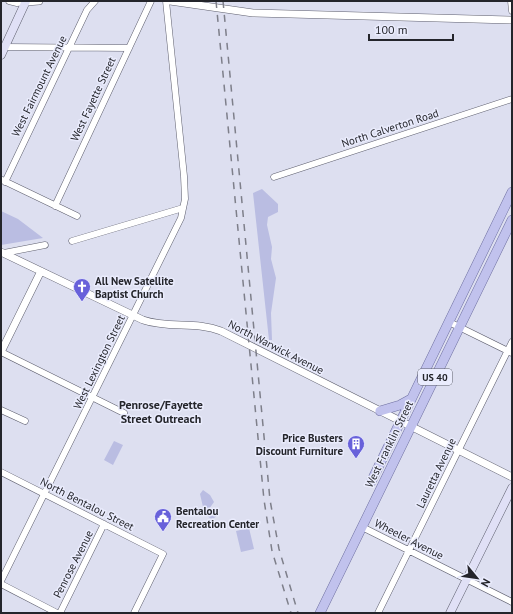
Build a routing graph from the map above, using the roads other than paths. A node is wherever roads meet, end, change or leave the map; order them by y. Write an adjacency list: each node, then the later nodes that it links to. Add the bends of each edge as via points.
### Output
1 (9, 1): 8 (street)
2 (39, 1): 8 (street)
3 (95, 1): 11 (street, West Fairmount Avenue, via 87,10)
4 (151, 1): 12 (street, West Fayette Street)
5 (166, 1): 19 (street, West Lexington Street, via 184,176)
6 (170, 1): 10 (street, via 253,13)
7 (511, 1): 9 (street)
8 (26, 2): 13 (main road)
9 (512, 11)
10 (512, 20)
11 (69, 48): 12 (street); 13 (street); 16 (street, West Fairmount Avenue)
12 (129, 48): 18 (street, West Fayette Street)
13 (3, 51)
14 (512, 100): 15 (street, North Calverton Road)
15 (274, 177)
16 (3, 181): 18 (street)
17 (512, 192): 21 (main road, West Franklin Street / US 40)
18 (55, 206): 20 (street)
19 (183, 208): 23 (street); 27 (street, West Lexington Street, via 178,226)
20 (77, 216)
21 (498, 222): 22 (street); 28 (main road, West Franklin Street / US 40)
22 (511, 225): 29 (main road, West Franklin Street / US 40)
23 (72, 241)
24 (45, 245): 25 (street)
25 (2, 252): 26 (street, North Warwick Avenue)
26 (41, 271): 27 (street, North Warwick Avenue); 31 (street)
27 (132, 316): 33 (street, West Lexington Street); 36 (street, North Warwick Avenue, via 158,325 216,329)
28 (449, 322): 29 (street); 34 (main road, West Franklin Street / US 40)
29 (460, 327): 32 (street); 40 (main road, West Franklin Street / US 40)
30 (512, 342): 32 (street, Lauretta Avenue)
31 (1, 352): 33 (street)
32 (510, 352): 41 (street, Lauretta Avenue)
33 (92, 397): 37 (street); 47 (street, West Lexington Street)
34 (411, 398): 36 (main road, via 400,405); 39 (main road, West Franklin Street / US 40)
35 (1, 410): 38 (street)
36 (380, 411): 39 (street, North Warwick Avenue)
37 (124, 413)
38 (26, 421)
39 (400, 421): 40 (street, North Warwick Avenue); 44 (main road, via 400,429 386,466); 45 (main road, West Franklin Street / US 40)
40 (411, 427): 41 (street, North Warwick Avenue); 44 (main road, West Franklin Street / US 40)
41 (459, 450): 43 (street, North Warwick Avenue); 50 (street, Lauretta Avenue)
42 (1, 472): 47 (street, North Bentalou Street)
43 (512, 478)
44 (385, 480): 49 (main road, West Franklin Street / US 40)
45 (371, 482)
46 (512, 488): 51 (main road)
47 (44, 494): 48 (street, North Bentalou Street); 52 (street, West Lexington Street)
48 (104, 524): 55 (street, Penrose Avenue); 56 (street, North Bentalou Street, via 163,554)
49 (362, 526): 50 (street, Wheeler Avenue); 57 (main road, West Franklin Street / US 40)
50 (409, 550): 51 (street, Wheeler Avenue); 58 (street, Lauretta Avenue)
51 (467, 579): 54 (street, Wheeler Avenue); 59 (main road)
52 (1, 581)
53 (1, 584): 55 (street)
54 (512, 602)
55 (59, 613)
56 (134, 613)
57 (320, 613)
58 (378, 613)
59 (450, 613)

